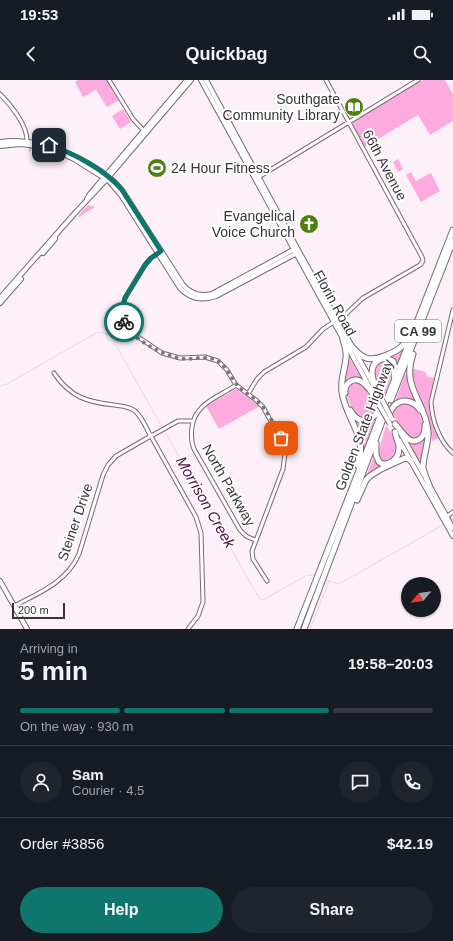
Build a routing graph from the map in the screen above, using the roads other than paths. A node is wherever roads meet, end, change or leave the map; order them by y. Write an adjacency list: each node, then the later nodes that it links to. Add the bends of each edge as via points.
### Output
1 (109, 80): 9 (street, via 133,119)
2 (190, 80): 9 (main road)
3 (200, 80): 18 (main road, Florin Road)
4 (206, 80): 18 (main road, Florin Road)
5 (326, 80): 8 (street, 66th Avenue)
6 (418, 80): 8 (street)
7 (0, 94): 11 (street, via 17,114 26,131)
8 (349, 122): 18 (street); 34 (street, 66th Avenue, via 423,261 364,297)
9 (145, 132): 17 (main road)
10 (0, 142): 11 (main road)
11 (27, 143): 12 (main road); 13 (main road); 14 (main road)
12 (0, 146)
13 (47, 148): 14 (main road); 15 (main road)
14 (60, 148): 16 (main road)
15 (67, 155): 16 (main road); 17 (main road)
16 (87, 163): 17 (main road)
17 (106, 177): 19 (main road); 19 (main road, via 120,187); 21 (main road)
18 (257, 178): 23 (main road, Florin Road)
19 (134, 212): 24 (main road); 24 (main road)
20 (453, 230): 29 (highway, Golden State Highway / CA 99)
21 (55, 236): 25 (main road); 27 (main road)
22 (453, 241): 35 (highway, Golden State Highway / CA 99)
23 (296, 251): 26 (main road); 26 (main road); 34 (main road, Florin Road)
24 (160, 252): 28 (main road, via 183,285 198,295 212,294); 28 (main road, via 180,288 191,297 210,298 234,287); 39 (street, via 145,265 125,298 123,321 132,333 162,353 182,358 205,357 218,361)
25 (36, 257): 27 (main road); 30 (main road)
26 (263, 269): 28 (main road); 28 (main road)
27 (28, 270): 30 (main road)
28 (238, 282)
29 (430, 291): 37 (highway, via 406,341 398,349 370,359 361,356); 40 (highway, Golden State Highway / CA 99)
30 (8, 292): 31 (main road); 32 (main road)
31 (0, 298)
32 (0, 303)
33 (453, 310): 50 (street, via 432,407 433,418 442,440)
34 (335, 321): 36 (main road, Florin Road); 37 (main road, Florin Road); 42 (street, via 319,332 306,347 264,372)
35 (421, 324): 45 (highway, Golden State Highway / CA 99); 52 (highway, via 410,361 409,374 412,389 427,425 428,439 423,467)
36 (343, 340): 41 (main road, Florin Road); 53 (highway, via 346,352 342,393 361,448 360,461)
37 (351, 346): 41 (main road, Florin Road)
38 (54, 373): 48 (street, via 66,388 82,398 125,406 133,410)
39 (236, 385): 42 (street); 44 (street, North Parkway, via 206,403)
40 (391, 390): 41 (highway, via 395,365 386,358 378,361 373,368); 43 (highway, Golden State Highway / CA 99)
41 (375, 393): 43 (highway, via 358,380 351,381 345,387 348,405 357,419 366,420 374,417); 46 (main road, Florin Road, bridge, via 378,403); 46 (main road, Florin Road, bridge, via 392,419)
42 (248, 394): 59 (street, via 260,403 268,415 281,439 285,454 283,469)
43 (386, 401): 53 (highway, Golden State Highway / CA 99)
44 (193, 421): 48 (street, Steiner Drive, via 178,421); 59 (street, North Parkway, via 191,440 194,449 240,530)
45 (383, 421): 46 (highway, via 397,404 409,401 417,406 425,432 420,439 411,440); 49 (highway, Golden State Highway / CA 99)
46 (392, 424): 47 (main road, Florin Road); 52 (main road, Florin Road)
47 (395, 432): 49 (highway, via 399,450 395,459 386,464 381,464 376,458); 51 (main road, Florin Road)
48 (151, 436): 63 (street, Steiner Drive, via 116,456 107,467 79,554 70,570 52,585); 65 (street, via 196,517 200,530 203,602 198,616)
49 (377, 436): 57 (highway, Golden State Highway / CA 99)
50 (453, 453)
51 (411, 461): 55 (main road, Florin Road); 57 (highway, via 405,458 370,476)
52 (429, 485): 55 (main road, Florin Road)
53 (348, 501): 60 (highway, Golden State Highway / CA 99)
54 (453, 512): 55 (street)
55 (444, 517): 56 (main road, Florin Road); 58 (main road, Florin Road)
56 (453, 528)
57 (342, 529): 60 (highway, Golden State Highway / CA 99)
58 (453, 536)
59 (255, 540): 62 (street, via 253,559)
60 (322, 574): 66 (highway, Golden State Highway / CA 99, via 316,582); 67 (highway, Golden State Highway / CA 99, via 321,585)
61 (0, 581): 63 (main road)
62 (266, 581)
63 (14, 606): 64 (main road)
64 (27, 629)
65 (188, 629)
66 (297, 629)
67 (304, 629)

